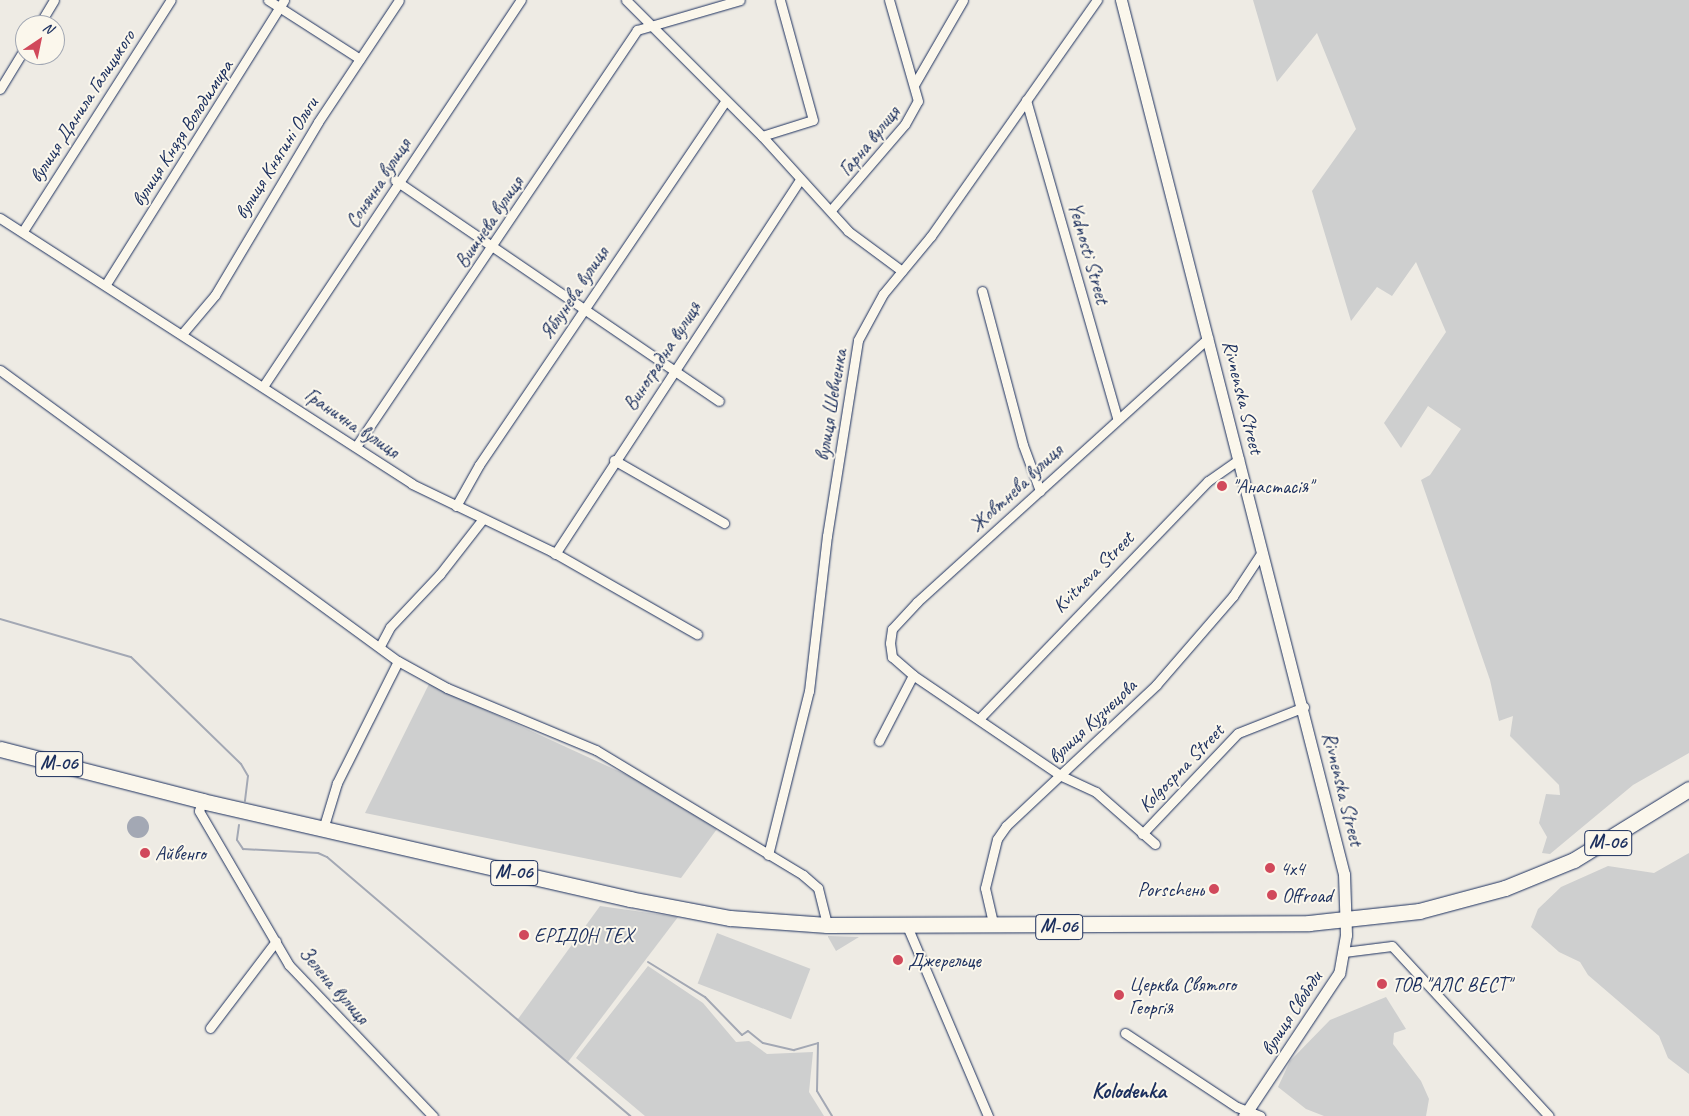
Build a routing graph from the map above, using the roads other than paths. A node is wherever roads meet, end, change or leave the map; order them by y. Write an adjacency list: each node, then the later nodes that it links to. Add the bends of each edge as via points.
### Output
1 (54, 0): 14 (street)
2 (171, 0): 27 (street, вулиця Данила Галицького)
3 (268, 0): 13 (street)
4 (399, 0): 16 (street, вулиця Княгині Ольги)
5 (521, 0): 24 (street, Сонячна вулиця)
6 (626, 0): 15 (street)
7 (740, 0): 15 (street, Вишнева вулиця)
8 (780, 0): 22 (street, via 813,120)
9 (889, 0): 18 (street, Гарна вулиця)
10 (963, 0): 18 (street)
11 (1097, 0): 20 (street, вулиця Шевченка)
12 (1121, 0): 34 (main road, Rivnenska Street)
13 (282, 4): 16 (street); 30 (street, вулиця Князя Володимира)
14 (45, 15)
15 (653, 26): 21 (street); 28 (street, Вишнева вулиця, via 637,30 628,42)
16 (360, 59): 33 (street, вулиця Княгині Ольги, via 215,295)
17 (15, 64): 19 (street)
18 (914, 85): 25 (street, Гарна вулиця, via 915,112)
19 (0, 89)
20 (1026, 100): 29 (street, вулиця Шевченка); 39 (street, Yednosti Street)
21 (725, 101): 22 (street); 32 (street, Яблунева вулиця)
22 (762, 136): 23 (street)
23 (800, 179): 25 (street); 36 (street, Виноградна вулиця)
24 (397, 182): 28 (street); 37 (street, Сонячна вулиця)
25 (831, 210): 29 (street, via 848,231)
26 (0, 218): 27 (street, Гранична вулиця)
27 (23, 231): 30 (street, Гранична вулиця)
28 (493, 248): 32 (street); 40 (street, Вишнева вулиця)
29 (902, 271): 63 (street, вулиця Шевченка, via 871,311 851,371 809,691)
30 (106, 284): 33 (street, Гранична вулиця)
31 (982, 291): 43 (street, via 1023,445)
32 (585, 310): 36 (street); 44 (street, Яблунева вулиця, via 479,465)
33 (182, 334): 37 (street, Гранична вулиця)
34 (1208, 338): 39 (street, Жовтнева вулиця); 41 (main road, Rivnenska Street)
35 (0, 370): 50 (street)
36 (674, 370): 38 (street); 42 (street, Виноградна вулиця)
37 (264, 385): 40 (street, Гранична вулиця)
38 (719, 401)
39 (1117, 417): 43 (street, Жовтнева вулиця)
40 (357, 445): 44 (street, Гранична вулиця, via 412,484)
41 (1239, 459): 47 (main road, Rivnenska Street); 54 (street, Kvitneva Street, via 1208,481)
42 (614, 460): 46 (street); 48 (street, Виноградна вулиця)
43 (1040, 491): 52 (street, Жовтнева вулиця, via 892,630 892,657)
44 (456, 506): 45 (street, Гранична вулиця)
45 (482, 520): 48 (street, Гранична вулиця); 50 (street, via 440,574 390,626)
46 (724, 523)
47 (1262, 552): 53 (main road, Rivnenska Street); 57 (street, вулиця Кузнєцова, via 1233,596 1156,685)
48 (555, 554): 49 (street, Гранична вулиця)
49 (697, 634)
50 (380, 646): 51 (street)
51 (398, 661): 60 (street, via 337,783); 63 (street, via 447,688 596,750)
52 (913, 675): 54 (street, Жовтнева вулиця); 55 (street)
53 (1304, 707): 61 (street, Kolgospna Street, via 1238,732); 64 (main road, Rivnenska Street, via 1344,874)
54 (979, 719): 57 (street, Жовтнева вулиця)
55 (879, 741)
56 (0, 749): 59 (highway, М-06)
57 (1060, 775): 61 (street, Жовтнева вулиця, via 1096,792); 67 (street, вулиця Кузнєцова, via 997,839 985,888)
58 (1689, 789): 64 (highway, М-06, via 1605,845 1519,883 1429,909)
59 (202, 801): 60 (highway, М-06); 68 (street, Зелена вулиця, via 199,810 232,861)
60 (323, 829): 65 (highway, М-06, via 701,913)
61 (1142, 834): 62 (street, Жовтнева вулиця)
62 (1155, 844)
63 (768, 855): 65 (street, via 818,888)
64 (1346, 921): 67 (highway, М-06); 69 (main road, вулиця Свободи)
65 (827, 925): 66 (highway, М-06)
66 (907, 926): 67 (highway, М-06); 74 (street)
67 (994, 927)
68 (276, 941): 70 (street); 73 (street, Зелена вулиця, via 302,982)
69 (1344, 952): 72 (main road, вулиця Свободи, via 1333,984); 75 (street, via 1392,946)
70 (210, 1028)
71 (1126, 1033): 72 (street)
72 (1251, 1114)
73 (433, 1116)
74 (988, 1116)
75 (1549, 1116)

